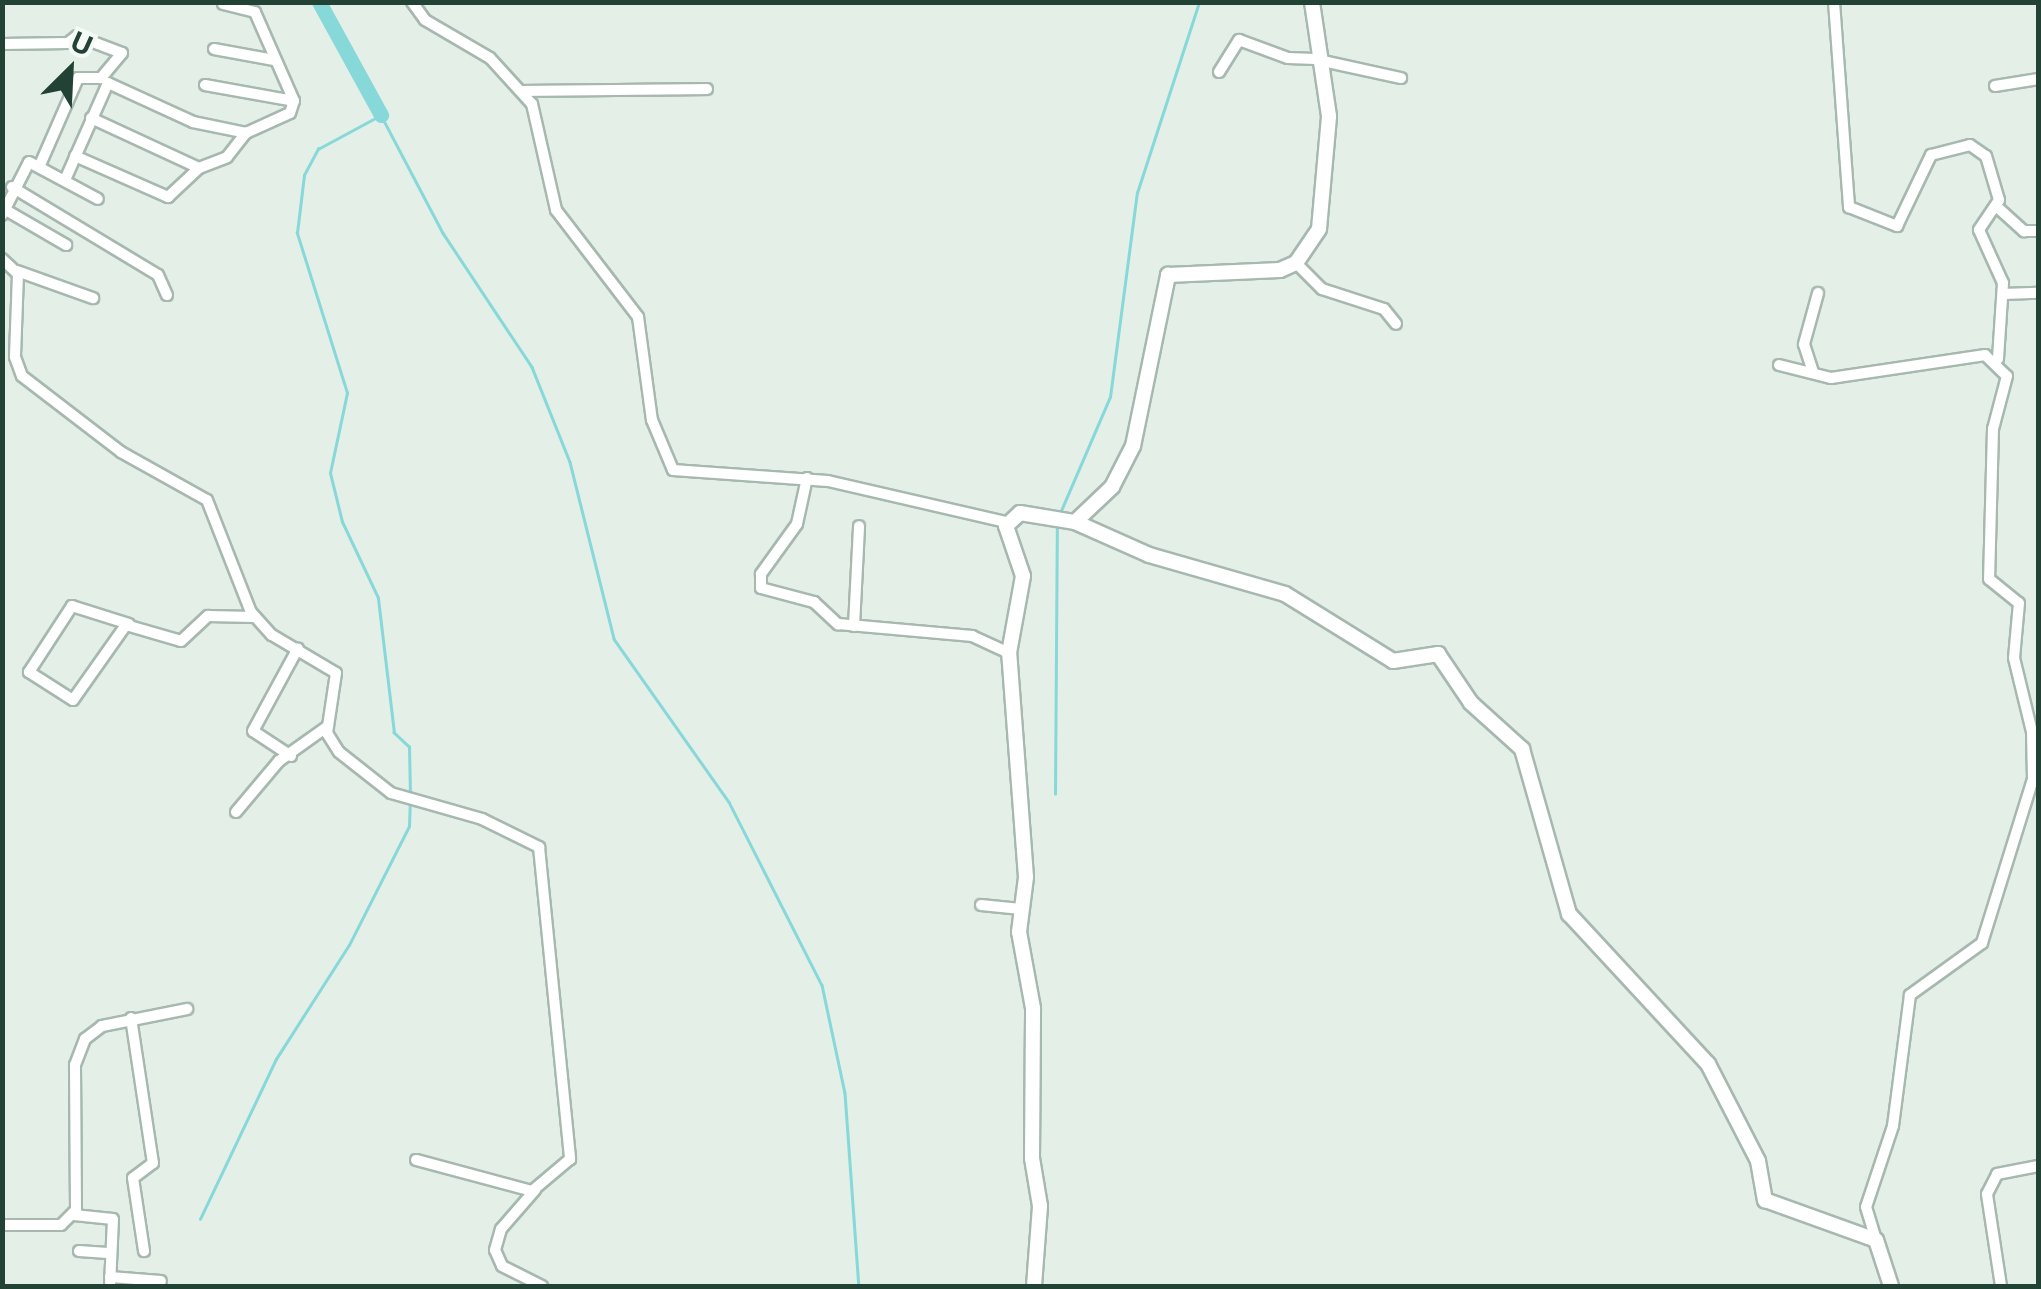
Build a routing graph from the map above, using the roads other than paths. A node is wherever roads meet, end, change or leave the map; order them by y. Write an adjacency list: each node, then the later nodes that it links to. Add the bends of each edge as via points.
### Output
1 (412, 2): 15 (street)
2 (1312, 2): 8 (street)
3 (1834, 2): 25 (street, via 1849,206 1897,226 1924,162 1959,145 1986,156)
4 (223, 4): 7 (street, via 255,12)
5 (2, 44): 20 (street, via 78,36 122,53 100,78 78,78)
6 (214, 49): 7 (street)
7 (274, 60): 16 (street)
8 (1322, 60): 9 (street, via 1288,58 1239,40); 10 (street); 30 (street, via 1326,206)
9 (1219, 72)
10 (1401, 78)
11 (2038, 78): 13 (street)
12 (205, 85): 16 (street)
13 (1995, 86)
14 (707, 89): 15 (street)
15 (524, 91): 41 (street, via 561,220 638,317 666,464 692,475)
16 (294, 101): 18 (street, via 290,113)
17 (91, 118): 18 (street, via 108,83 192,122); 19 (street); 21 (street)
18 (246, 133): 21 (street, via 227,157)
19 (75, 156): 21 (street, via 168,197); 22 (street)
20 (40, 165): 22 (street); 23 (street, via 26,163)
21 (199, 168)
22 (65, 180): 24 (street)
23 (12, 187): 26 (street); 35 (street, via 158,275)
24 (98, 199)
25 (1996, 206): 27 (street, via 2024,231); 33 (street, via 1979,230)
26 (3, 208): 28 (street)
27 (2038, 232)
28 (66, 244)
29 (2, 259): 31 (street)
30 (1296, 263): 37 (street, via 1326,292 1384,309); 42 (street, via 1245,276 1168,275 1133,446 1112,486)
31 (16, 271): 36 (street); 45 (street, via 22,376 120,452 207,500)
32 (1818, 294): 40 (street, via 1804,344)
33 (2004, 294): 34 (street); 38 (street)
34 (2038, 294)
35 (167, 295)
36 (93, 298)
37 (1396, 324)
38 (1998, 360): 40 (street, via 1934,360 1838,377); 62 (street, via 2007,376 1993,430 1990,580 2020,602 2014,658 2032,732 2033,779 1982,943 1910,994 1893,1126 1866,1207)
39 (1779, 365): 40 (street)
40 (1813, 372)
41 (807, 478): 43 (street); 47 (street, via 794,530 758,583)
42 (1064, 520): 43 (street, via 1016,513); 62 (street, via 1149,555 1284,594 1383,657 1438,654 1471,702 1516,739 1569,914 1708,1064 1758,1161 1765,1200)
43 (1006, 522): 49 (street, via 1023,576)
44 (859, 526): 47 (street)
45 (254, 617): 46 (street, via 212,614 181,641); 48 (street)
46 (129, 624): 46 (street, via 73,700 29,672 72,606)
47 (854, 626): 49 (street, via 972,636)
48 (298, 648): 50 (street, via 336,673); 51 (street, via 253,731)
49 (1009, 654): 54 (street, via 1025,869)
50 (328, 726): 51 (street); 59 (street, via 339,752 396,794 522,835 541,852 543,934 572,1144 566,1166)
51 (291, 756): 52 (street)
52 (236, 812)
53 (981, 905): 54 (street)
54 (1021, 909): 69 (street, via 1040,1206)
55 (187, 1009): 56 (street)
56 (131, 1018): 60 (street, via 92,1032 78,1050); 64 (street, via 153,1163 133,1178)
57 (416, 1160): 59 (street)
58 (2038, 1166): 71 (street, via 1997,1174 1988,1194)
59 (535, 1190): 68 (street, via 501,1229 494,1250 502,1266)
60 (74, 1215): 61 (street, via 60,1225); 65 (street, via 113,1219)
61 (2, 1225)
62 (1876, 1240): 70 (street)
63 (79, 1251): 65 (street)
64 (144, 1251)
65 (112, 1253): 67 (street)
66 (161, 1281): 67 (street)
67 (110, 1282)
68 (542, 1286)
69 (1034, 1286)
70 (1891, 1286)
71 (2001, 1286)

